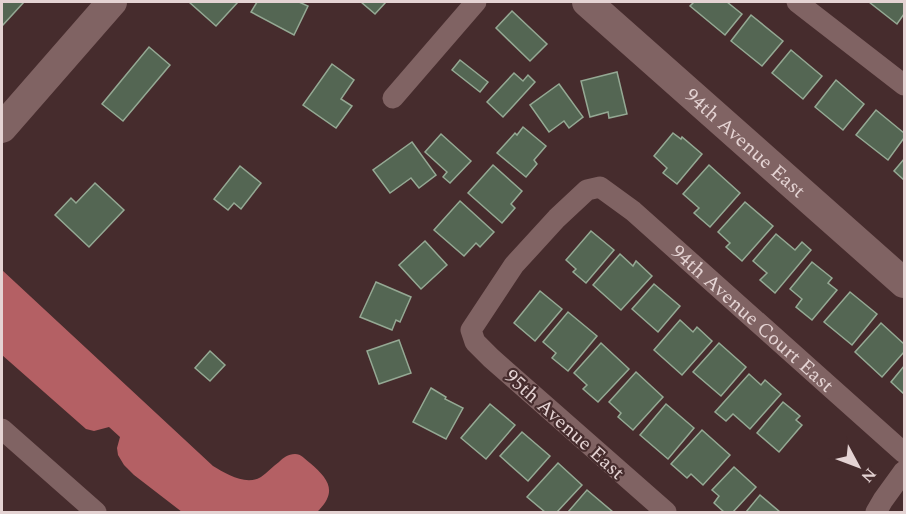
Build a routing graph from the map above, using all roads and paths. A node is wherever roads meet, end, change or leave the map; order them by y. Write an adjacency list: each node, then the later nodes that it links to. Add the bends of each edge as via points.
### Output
1 (476, 2): 6 (street)
2 (587, 2): 8 (main road, 94th Avenue East)
3 (797, 2): 5 (street)
4 (103, 5): 7 (main road)
5 (904, 85)
6 (393, 98)
7 (2, 128)
8 (904, 283)
9 (471, 330): 11 (street, 94th Avenue Court East, via 514,265 587,190 600,188 633,211); 14 (street, 95th Avenue East, via 475,342 491,358)
10 (2, 429): 13 (street)
11 (904, 453)
12 (904, 471): 15 (street)
13 (96, 513)
14 (666, 513)
15 (876, 513)

